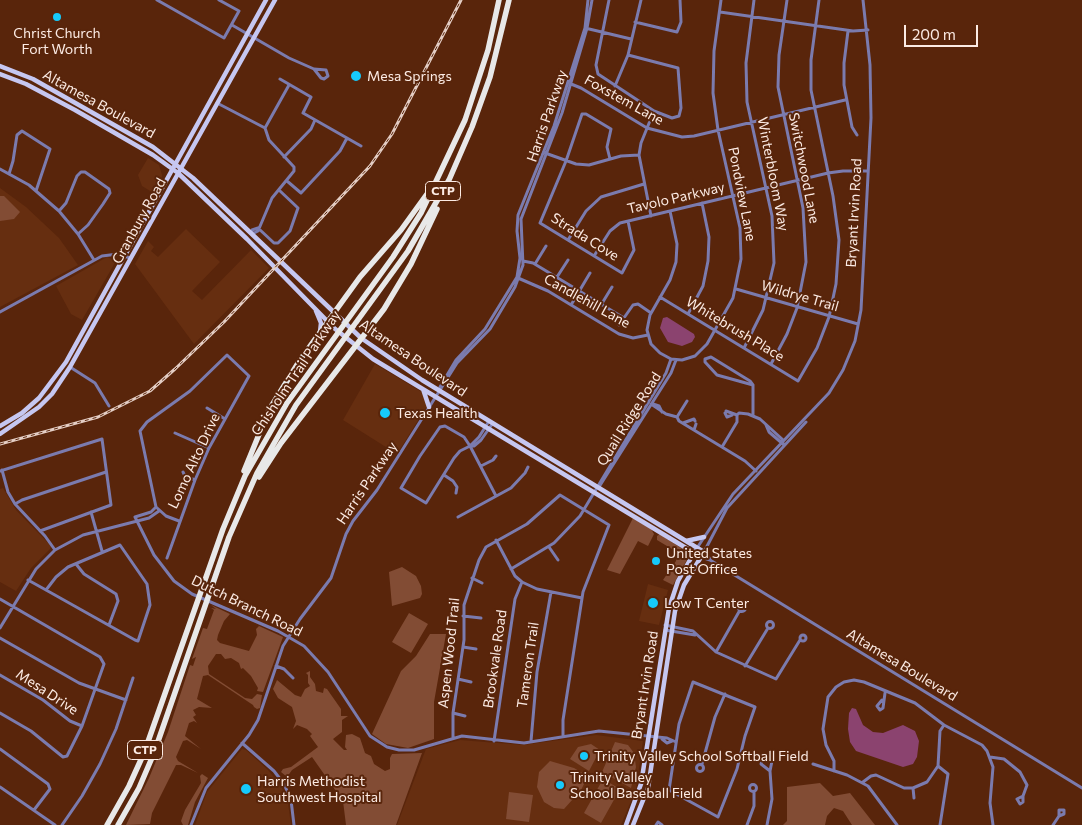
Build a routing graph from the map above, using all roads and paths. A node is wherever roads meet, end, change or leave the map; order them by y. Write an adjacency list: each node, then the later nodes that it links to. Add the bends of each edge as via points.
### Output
1 (157, 0): 20 (street, via 224,38)
2 (219, 0): 20 (street, via 239,11)
3 (266, 0): 26 (main road, Granbury Road)
4 (275, 0): 27 (main road, Granbury Road)
5 (500, 0): 69 (highway, Chisholm Trail Parkway / CTP, via 475,91)
6 (509, 0): 70 (highway, Chisholm Trail Parkway / CTP, via 490,77)
7 (590, 0): 22 (street, Harris Parkway)
8 (609, 0): 25 (street)
9 (641, 0): 19 (street)
10 (680, 0): 19 (street, via 681,22 677,32)
11 (721, 0): 16 (street, Pondview Lane)
12 (754, 0): 17 (street, Winterbloom Way)
13 (786, 0): 18 (street, Switchwood Lane)
14 (819, 0): 21 (street)
15 (863, 0): 23 (street, Bryant Irvin Road)
16 (720, 12): 17 (street); 51 (street, Pondview Lane, via 713,77)
17 (751, 16): 18 (street); 48 (street, Winterbloom Way, via 746,63)
18 (784, 21): 21 (street); 46 (street, Switchwood Lane, via 778,70)
19 (635, 22): 28 (street)
20 (232, 25): 26 (street)
21 (816, 26): 24 (street); 44 (street, via 810,67)
22 (586, 28): 25 (street); 37 (street, Harris Parkway)
23 (868, 30): 24 (street); 66 (street, Bryant Irvin Road, via 871,109)
24 (848, 31): 41 (street, via 844,63)
25 (604, 33): 28 (street); 38 (street, via 596,70)
26 (248, 34): 27 (street); 40 (main road, Granbury Road)
27 (254, 38): 31 (street); 42 (main road, Granbury Road)
28 (631, 39): 29 (street)
29 (628, 55): 38 (street); 45 (street, via 678,68 679,116 672,118)
30 (0, 66): 32 (main road, Altamesa Boulevard)
31 (314, 69): 31 (street, via 321,78 327,77 326,70)
32 (16, 72): 34 (main road); 39 (main road, Altamesa Boulevard)
33 (0, 74): 34 (main road, Altamesa Boulevard)
34 (14, 78): 43 (main road, Altamesa Boulevard)
35 (280, 79): 36 (street)
36 (289, 84): 47 (street, via 311,98 303,113); 49 (street)
37 (569, 84): 50 (street, Foxstem Lane); 57 (street, Harris Parkway)
38 (615, 86): 45 (street)
39 (66, 98): 43 (main road); 52 (main road, Altamesa Boulevard)
40 (210, 100): 42 (main road); 62 (main road, Granbury Road)
41 (845, 100): 44 (street, Foxstem Lane); 53 (street)
42 (217, 103): 49 (street); 65 (main road, Granbury Road)
43 (62, 104): 54 (main road, Altamesa Boulevard)
44 (814, 108): 46 (street, Foxstem Lane); 67 (street)
45 (654, 111): 50 (street)
46 (782, 115): 48 (street, Foxstem Lane); 72 (street, Switchwood Lane)
47 (315, 120): 55 (street); 59 (street)
48 (751, 123): 51 (street, Foxstem Lane); 74 (street, Winterbloom Way)
49 (265, 128): 59 (street, via 268,140)
50 (647, 128): 51 (street, Foxstem Lane, via 682,137); 58 (street)
51 (718, 130): 77 (street, Pondview Lane)
52 (124, 131): 54 (main road); 62 (main road, Altamesa Boulevard)
53 (857, 135)
54 (121, 137): 64 (main road, Altamesa Boulevard)
55 (347, 138): 56 (street); 71 (street, via 340,151 300,192)
56 (361, 146)
57 (545, 154): 61 (street); 96 (street, Harris Parkway, via 521,219); 100 (street, Harris Parkway, via 518,215)
58 (639, 155): 60 (street); 73 (street)
59 (284, 157): 71 (street, via 294,171)
60 (610, 159): 61 (street, via 589,165); 61 (street, via 611,130 584,113)
61 (566, 161): 89 (street, Strada Cove, via 540,223)
62 (176, 164): 64 (main road, Granbury Road); 65 (main road, Altamesa Boulevard)
63 (0, 169): 68 (street)
64 (173, 170): 65 (main road, Altamesa Boulevard); 80 (main road, Granbury Road)
65 (179, 171): 82 (main road, Granbury Road); 87 (main road, Altamesa Boulevard); 88 (main road, Altamesa Boulevard)
66 (867, 171): 67 (street, Tavolo Parkway); 121 (street, Bryant Irvin Road)
67 (828, 173): 72 (street, Tavolo Parkway); 118 (street, via 839,240 836,284)
68 (9, 174): 76 (street); 76 (street, via 17,135 22,131 50,148)
69 (441, 174): 117 (highway, via 408,222 365,270); 180 (highway, Chisholm Trail Parkway / CTP, via 403,242 277,418)
70 (449, 180): 126 (highway, via 398,288); 188 (highway, Chisholm Trail Parkway / CTP, via 401,262 288,418 257,473)
71 (287, 181): 75 (street)
72 (796, 181): 74 (street, Tavolo Parkway); 112 (street, Switchwood Lane, via 803,208 806,245 804,279)
73 (644, 184): 83 (street); 89 (street, via 601,197 586,211)
74 (766, 188): 77 (street, Tavolo Parkway); 107 (street, Winterbloom Way, via 774,239 773,274)
75 (279, 190): 85 (street); 85 (street, via 298,208 290,231 274,243)
76 (36, 191): 79 (street)
77 (733, 196): 78 (street, Tavolo Parkway); 102 (street, Pondview Lane, via 742,244)
78 (702, 203): 81 (street, Tavolo Parkway); 116 (street, via 709,237 708,261 703,286)
79 (59, 211): 86 (street); 86 (street, via 81,172 109,189 103,204)
80 (150, 211): 82 (main road); 91 (main road, Granbury Road)
81 (670, 211): 83 (street, Tavolo Parkway); 106 (street, via 676,256 672,274)
82 (155, 215): 93 (main road, Granbury Road)
83 (651, 216): 84 (street, Tavolo Parkway)
84 (628, 221): 92 (street, Tavolo Parkway, via 613,228); 92 (street, Strada Cove, via 634,250 622,273)
85 (258, 228): 87 (street, via 252,230)
86 (78, 234): 94 (street)
87 (252, 234): 88 (main road); 105 (main road, Altamesa Boulevard)
88 (247, 239): 103 (main road, Altamesa Boulevard)
89 (568, 240): 92 (street, Strada Cove)
90 (546, 246): 97 (street)
91 (125, 256): 93 (street); 94 (street, via 110,254); 110 (main road, Granbury Road)
92 (594, 256)
93 (130, 258): 113 (main road, Granbury Road)
94 (94, 260): 114 (street)
95 (568, 260): 99 (street)
96 (523, 261): 97 (street); 100 (street, Harris Parkway)
97 (535, 264): 99 (street)
98 (590, 273): 104 (street)
99 (557, 277): 104 (street)
100 (518, 278): 108 (street, Candlehill Lane); 141 (street, Harris Parkway, via 494,319 458,359)
101 (612, 287): 109 (street)
102 (736, 289): 107 (street, Wildrye Trail); 123 (street, Pondview Lane)
103 (298, 290): 105 (main road, via 303,288); 111 (main road, Altamesa Boulevard)
104 (579, 291): 108 (street); 109 (street)
105 (314, 295): 117 (main road, Altamesa Boulevard)
106 (660, 297): 115 (street); 116 (street, Whitebrush Place)
107 (767, 298): 112 (street, Wildrye Trail); 128 (street, Winterbloom Way)
108 (571, 305): 125 (street, Candlehill Lane, via 623,336)
109 (602, 305): 119 (street)
110 (96, 307): 113 (main road); 133 (main road, Granbury Road)
111 (314, 308): 120 (main road, Altamesa Boulevard); 124 (main road)
112 (797, 308): 118 (street, Wildrye Trail); 134 (street, Switchwood Lane)
113 (102, 310): 136 (main road, Granbury Road)
114 (0, 312)
115 (652, 313): 119 (street, via 634,304); 125 (street, via 648,320)
116 (688, 314): 123 (street, Whitebrush Place)
117 (334, 315): 120 (highway); 126 (main road, Altamesa Boulevard)
118 (829, 317): 121 (street, Wildrye Trail); 134 (street, Whitebrush Place, via 817,348 798,381)
119 (624, 318): 122 (street)
120 (328, 322): 124 (highway); 127 (main road, Altamesa Boulevard)
121 (858, 324): 161 (street, Bryant Irvin Road, via 850,356 837,383 801,430)
122 (620, 325)
123 (716, 330): 128 (street, Whitebrush Place); 129 (street, Pondview Lane)
124 (320, 332): 180 (highway, via 270,410)
125 (648, 335): 131 (street, via 656,349)
126 (362, 339): 127 (highway); 135 (main road, Altamesa Boulevard)
127 (355, 346): 130 (main road, Altamesa Boulevard); 188 (highway, via 274,453)
128 (744, 348): 134 (street, Whitebrush Place)
129 (699, 353): 131 (street, via 687,359); 132 (street)
130 (373, 359): 135 (main road, via 396,369); 137 (main road, Altamesa Boulevard)
131 (673, 359): 144 (street, Quail Ridge Road)
132 (705, 359): 139 (street, via 711,357); 139 (street, via 717,375)
133 (65, 364): 136 (main road); 147 (main road, Granbury Road, via 45,392)
134 (771, 364)
135 (401, 366): 138 (main road, Altamesa Boulevard)
136 (70, 367): 145 (street, via 95,383); 150 (main road, Granbury Road, via 52,394)
137 (397, 372): 138 (main road); 140 (main road, Altamesa Boulevard)
138 (416, 376): 141 (main road, Altamesa Boulevard)
139 (753, 385): 151 (street)
140 (423, 388): 142 (main road, Altamesa Boulevard); 146 (main road)
141 (440, 390): 142 (street, Harris Parkway); 156 (main road, Altamesa Boulevard)
142 (437, 396): 146 (street, Harris Parkway); 156 (main road, Altamesa Boulevard)
143 (687, 401): 153 (street)
144 (650, 404): 153 (street, via 654,403 663,412); 176 (street, Quail Ridge Road)
145 (109, 406)
146 (429, 407): 223 (street, Harris Parkway, via 377,490 353,521 331,578)
147 (28, 408): 150 (main road); 157 (main road, Granbury Road)
148 (206, 408): 154 (street)
149 (726, 412): 152 (street, via 730,410)
150 (32, 413): 160 (main road, Granbury Road)
151 (753, 415): 152 (street, via 739,413); 161 (street)
152 (736, 416): 163 (street, via 737,422)
153 (677, 417): 155 (street)
154 (225, 419): 164 (street, Lomo Alto Drive); 182 (street, Lomo Alto Drive, via 250,376 227,355 190,392 141,428 147,472)
155 (683, 423): 158 (street); 158 (street, via 694,419)
156 (489, 424): 162 (street, via 481,440); 165 (main road, Altamesa Boulevard); 167 (main road, Altamesa Boulevard)
157 (0, 426)
158 (694, 430): 163 (street)
159 (175, 433): 164 (street)
160 (0, 434)
161 (784, 445): 171 (street, Bryant Irvin Road); 198 (street, Bryant Irvin Road, via 727,508)
162 (470, 446): 168 (street); 174 (street, via 454,458); 174 (street, via 456,432 440,427 401,488 426,503)
163 (722, 447): 171 (street)
164 (209, 448): 175 (street, Lomo Alto Drive)
165 (531, 453): 167 (main road, via 548,460); 178 (main road, Altamesa Boulevard)
166 (496, 456): 168 (street)
167 (551, 458): 176 (main road, Altamesa Boulevard)
168 (481, 466): 179 (street)
169 (528, 467): 179 (street, via 510,488)
170 (1, 471): 172 (street, via 102,440); 181 (street)
171 (756, 471): 191 (street, Bryant Irvin Road, via 725,504)
172 (106, 472): 181 (street); 184 (street, via 111,505)
173 (183, 472): 175 (street)
174 (444, 475): 177 (street, via 457,487)
175 (194, 480): 187 (street, Lomo Alto Drive)
176 (598, 487): 178 (street, Quail Ridge Road); 193 (main road, Altamesa Boulevard)
177 (456, 493)
178 (595, 493): 183 (street, Quail Ridge Road); 199 (main road, Altamesa Boulevard)
179 (496, 496): 185 (street)
180 (233, 503): 274 (highway, Chisholm Trail Parkway / CTP, via 138,767)
181 (15, 504): 189 (street)
182 (158, 509): 186 (street, via 152,517); 187 (street)
183 (584, 510): 192 (street, Aspen Wood Trail, via 558,495 527,524); 194 (street, Quail Ridge Road); 212 (street, via 608,524)
184 (91, 512): 189 (street); 190 (street)
185 (458, 517)
186 (136, 519): 190 (street); 223 (street, Dutch Branch Road, via 154,555 179,585 201,598)
187 (179, 521): 201 (street, Lomo Alto Drive)
188 (233, 528): 263 (highway, Chisholm Trail Parkway / CTP, via 183,674)
189 (40, 531): 196 (street)
190 (96, 531): 196 (street, via 74,538); 197 (street)
191 (704, 537): 193 (main road); 195 (street, Bryant Irvin Road)
192 (496, 540): 205 (street); 206 (street, Aspen Wood Trail, via 484,550)
193 (686, 541): 195 (main road, Altamesa Boulevard)
194 (549, 547): 202 (street); 205 (street, Quail Ridge Road)
195 (697, 548): 198 (main road, Altamesa Boulevard); 199 (main road, Bryant Irvin Road)
196 (55, 550): 207 (street)
197 (102, 551): 204 (street); 218 (street, via 122,546 149,590 150,605 138,641)
198 (704, 552): 200 (main road, Bryant Irvin Road); 203 (street, Altamesa Boulevard)
199 (694, 553): 200 (main road, Altamesa Boulevard); 219 (main road, Bryant Irvin Road, via 675,588)
200 (700, 557): 203 (street, Altamesa Boulevard); 222 (main road, Bryant Irvin Road, via 680,594)
201 (167, 558)
202 (558, 560)
203 (710, 560): 265 (street, Altamesa Boulevard)
204 (76, 563): 210 (street, via 60,573); 218 (street, via 84,574 116,594 118,601)
205 (511, 569): 208 (street)
206 (472, 578): 209 (street); 216 (street, Aspen Wood Trail)
207 (28, 580): 210 (street); 214 (street)
208 (522, 582): 211 (street); 250 (street, Brookvale Road, via 515,599)
209 (482, 583)
210 (46, 590): 218 (street)
211 (551, 592): 212 (street); 251 (street, Tameron Trail, via 537,672)
212 (582, 598): 246 (street)
213 (0, 599): 214 (street)
214 (12, 607): 220 (street); 236 (street, via 104,661)
215 (740, 610): 228 (street)
216 (463, 616): 217 (street); 226 (street, Aspen Wood Trail)
217 (481, 618)
218 (108, 625)
219 (665, 627): 222 (street); 248 (main road, Bryant Irvin Road)
220 (0, 628)
221 (768, 628): 230 (street)
222 (671, 629): 228 (street, via 696,635); 249 (main road, Bryant Irvin Road)
223 (289, 636): 229 (street, Harris Parkway); 247 (street, Dutch Branch Road, via 316,657 375,740 394,749 407,750)
224 (0, 638): 236 (street)
225 (800, 640): 230 (street, via 776,679)
226 (463, 647): 227 (street); 234 (street, Aspen Wood Trail)
227 (476, 648)
228 (716, 652): 230 (street)
229 (276, 666): 233 (street); 253 (street, Harris Parkway, via 261,713)
230 (745, 666)
231 (0, 675): 245 (street, Mesa Drive)
232 (133, 678): 239 (street)
233 (293, 678)
234 (458, 679): 235 (street); 242 (street, Aspen Wood Trail)
235 (471, 682)
236 (95, 690): 239 (street); 245 (street)
237 (885, 693): 240 (street); 244 (street, via 915,703); 259 (street, via 864,682 849,681 836,687 828,697 823,729)
238 (724, 694): 252 (street, via 694,682); 252 (street, via 755,707 735,776 718,817 669,790); 256 (street)
239 (126, 700): 273 (street, via 100,764)
240 (882, 700)
241 (0, 712): 245 (street, via 32,731 63,757)
242 (453, 713): 243 (street); 247 (street, Aspen Wood Trail)
243 (465, 716)
244 (944, 725): 255 (street, via 982,745); 258 (street)
245 (82, 726)
246 (563, 735): 248 (street, Dutch Branch Road, via 599,731); 251 (street, Dutch Branch Road)
247 (453, 738): 250 (street, Dutch Branch Road)
248 (648, 738): 249 (street, Dutch Branch Road); 279 (main road, Bryant Irvin Road, via 638,795)
249 (656, 738): 252 (street, Dutch Branch Road); 280 (main road, Bryant Irvin Road, via 645,797)
250 (494, 740): 251 (street, Dutch Branch Road)
251 (531, 741)
252 (674, 741)
253 (242, 743): 277 (street, Harris Parkway, via 206,788); 278 (street, via 283,783 291,800)
254 (0, 749): 269 (street, via 48,784 49,790)
255 (990, 757): 267 (street, via 1000,757 1016,767 1026,782); 286 (street, via 993,767)
256 (702, 764)
257 (813, 764): 259 (street)
258 (938, 766): 264 (street, via 927,782); 285 (street, via 948,774)
259 (834, 770): 261 (street)
260 (770, 771): 260 (street, via 761,764 763,756 772,761); 283 (street, via 772,810)
261 (863, 782): 264 (street, via 876,775 897,787); 284 (street, via 873,790)
262 (0, 787): 269 (street)
263 (139, 788): 275 (highway, Chisholm Trail Parkway / CTP); 276 (highway)
264 (913, 788): 268 (street)
265 (1082, 788)
266 (754, 792): 282 (street, via 754,806)
267 (1022, 796)
268 (914, 798)
269 (34, 810): 272 (street)
270 (1059, 816): 287 (street)
271 (657, 824): 281 (street)
272 (56, 825)
273 (62, 825)
274 (106, 825)
275 (118, 825)
276 (123, 825)
277 (191, 825)
278 (294, 825)
279 (626, 825)
280 (634, 825)
281 (662, 825)
282 (747, 825)
283 (767, 825)
284 (897, 825)
285 (940, 825)
286 (992, 825)
287 (1053, 825)

